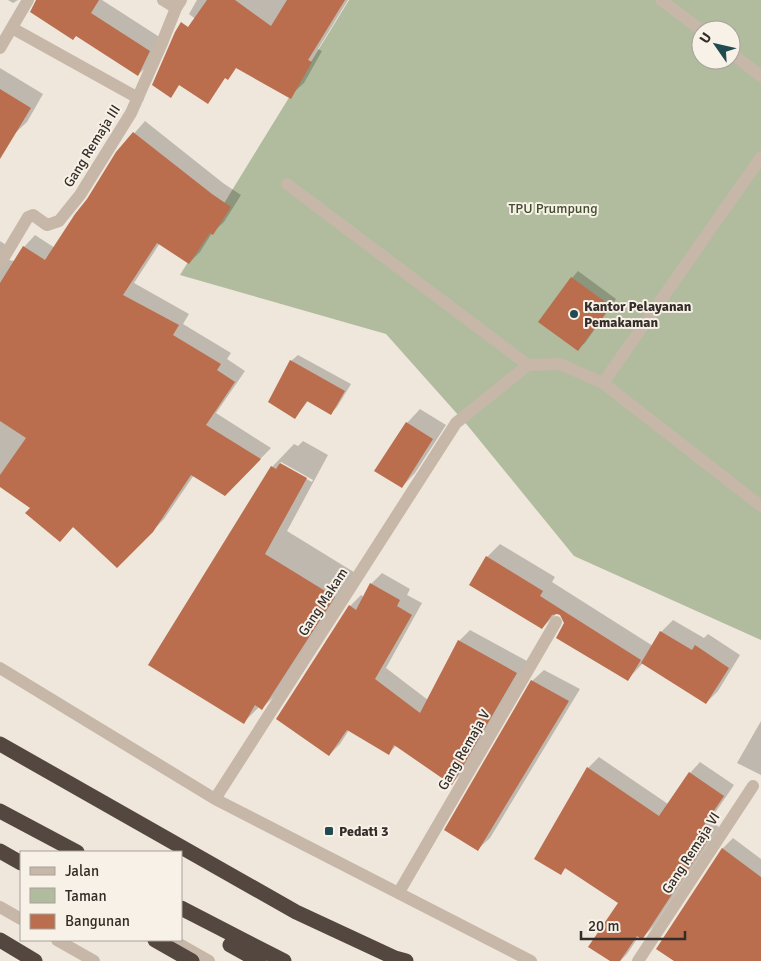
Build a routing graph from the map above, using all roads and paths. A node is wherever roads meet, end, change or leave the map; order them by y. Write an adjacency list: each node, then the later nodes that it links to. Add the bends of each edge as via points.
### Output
1 (28, 0): 6 (street)
2 (163, 0): 4 (street)
3 (661, 0): 5 (street)
4 (179, 4): 10 (street, Gang Remaja III)
5 (691, 22)
6 (12, 28): 7 (street); 10 (street)
7 (0, 48)
8 (741, 61): 9 (street)
9 (761, 76)
10 (138, 98): 13 (street, Gang Remaja III, via 80,195 59,221 47,226 33,215 28,217)
11 (761, 157): 15 (street)
12 (287, 184): 14 (street)
13 (0, 264)
14 (528, 365): 15 (street, via 560,364); 21 (street, Gang Makam, via 456,423)
15 (602, 383): 16 (street)
16 (761, 506)
17 (556, 622): 29 (street, Gang Remaja V)
18 (0, 668): 21 (street)
19 (0, 744): 44 (highway, via 296,912)
20 (753, 786): 46 (street, Gang Remaja VI)
21 (215, 799): 29 (street)
22 (0, 811): 25 (highway); 26 (highway, bridge)
23 (0, 843): 27 (street)
24 (0, 851): 28 (highway)
25 (68, 851)
26 (75, 851)
27 (20, 854)
28 (20, 862)
29 (399, 892): 45 (street)
30 (0, 906): 32 (street)
31 (182, 909): 43 (highway)
32 (20, 918)
33 (182, 918): 42 (highway)
34 (0, 940): 38 (highway)
35 (59, 941): 39 (street)
36 (157, 941): 40 (highway)
37 (174, 941): 41 (street)
38 (35, 961)
39 (94, 961)
40 (192, 961)
41 (209, 961)
42 (258, 961)
43 (284, 961)
44 (406, 961)
45 (531, 961)
46 (638, 961)

